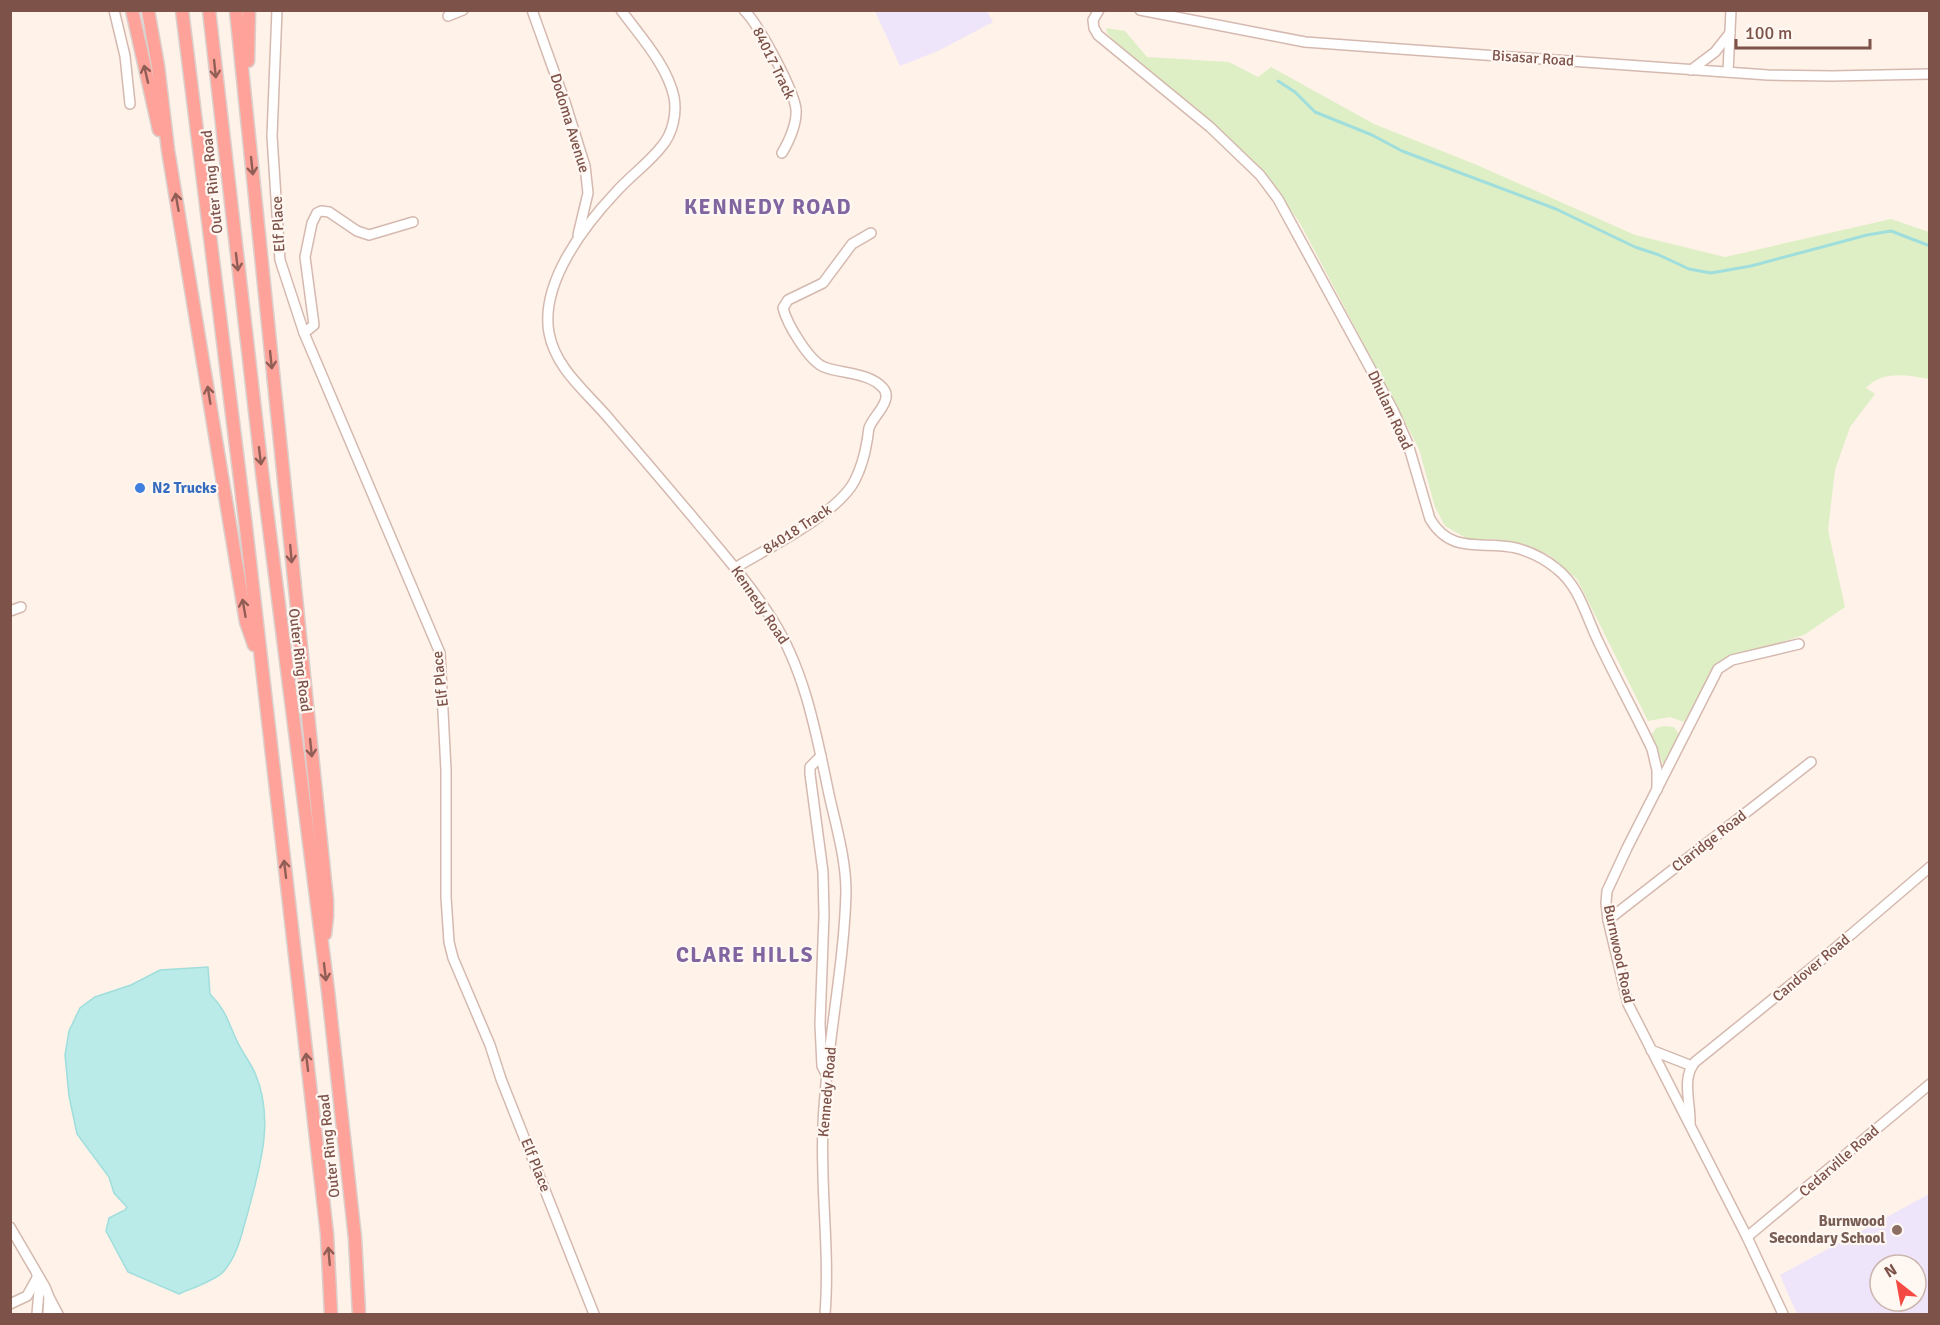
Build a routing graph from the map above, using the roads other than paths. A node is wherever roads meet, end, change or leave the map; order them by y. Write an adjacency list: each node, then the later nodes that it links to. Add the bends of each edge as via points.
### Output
1 (114, 10): 21 (street, via 125,56)
2 (132, 10): 23 (highway, one-way to 2, via 159,129)
3 (148, 10): 23 (highway)
4 (182, 10): 33 (highway, Outer Ring Road)
5 (209, 10): 39 (highway, Outer Ring Road, one-way to 39)
6 (236, 10): 22 (highway)
7 (277, 10): 28 (street, Elf Place, via 272,136 278,243 284,275)
8 (463, 10): 16 (street)
9 (532, 10): 27 (street, Dodoma Avenue, via 585,166 588,193)
10 (621, 10): 27 (street, Kennedy Road, via 663,70 675,99 673,125 663,145 616,191)
11 (744, 10): 24 (street, 84017 Track, via 757,27 794,100 795,118)
12 (1140, 10): 18 (street, Bisasar Road, via 1305,42)
13 (1731, 10): 17 (street)
14 (1095, 12): 36 (street, Dhulam Road, via 1093,24 1098,35 1245,159 1278,199 1393,410 1436,530 1457,542 1515,548 1537,555 1576,589 1652,749)
15 (250, 14): 22 (highway)
16 (448, 16)
17 (1730, 33): 18 (street, via 1715,52); 19 (street)
18 (1691, 70): 19 (street, Bisasar Road)
19 (1728, 72): 20 (street, Bisasar Road)
20 (1929, 74)
21 (130, 104)
22 (247, 108): 39 (highway, one-way to 39, via 327,901)
23 (168, 150): 33 (highway, one-way to 23, via 246,622)
24 (782, 153)
25 (414, 222): 28 (street, via 369,235 328,212 316,213 305,256 314,325)
26 (871, 233): 29 (street, 84018 Track, via 852,244 823,283 788,300 783,308 793,331 818,364 866,378 885,389 883,406 869,427 860,469 848,492 833,506)
27 (577, 238): 29 (street, Kennedy Road, via 549,307 548,327 555,352 576,382)
28 (304, 333): 56 (street, Elf Place, via 440,653 446,897 451,951)
29 (735, 568): 34 (street, Kennedy Road, via 790,650)
30 (21, 607): 31 (street)
31 (10, 611)
32 (1799, 644): 36 (street, Burnwood Road, via 1732,660 1718,669)
33 (261, 664): 54 (highway, Outer Ring Road, one-way to 33, via 326,1223)
34 (821, 756): 42 (street, Kennedy Road, via 846,887); 42 (street, via 810,766 810,774 823,872 820,1024 822,1066)
35 (1811, 762): 38 (street, Claridge Road)
36 (1657, 790): 38 (street, Burnwood Road, via 1608,891)
37 (1929, 867): 41 (street, Candover Road)
38 (1608, 920): 40 (street, Burnwood Road, via 1625,995)
39 (322, 948): 55 (highway, Outer Ring Road, one-way to 55)
40 (1651, 1050): 41 (street); 44 (street, Burnwood Road)
41 (1692, 1066): 44 (street, via 1687,1080)
42 (827, 1077): 57 (street, Kennedy Road, via 822,1130 828,1278)
43 (1929, 1084): 46 (street, Cedarville Road)
44 (1690, 1126): 46 (street, Burnwood Road)
45 (10, 1227): 47 (street)
46 (1748, 1237): 58 (street, Burnwood Road)
47 (35, 1267): 48 (street); 49 (street)
48 (37, 1278): 50 (street, via 27,1296); 51 (street)
49 (49, 1297): 52 (street); 53 (street)
50 (10, 1304)
51 (37, 1314)
52 (48, 1314)
53 (58, 1314)
54 (331, 1314)
55 (360, 1314)
56 (594, 1314)
57 (825, 1314)
58 (1783, 1314)

